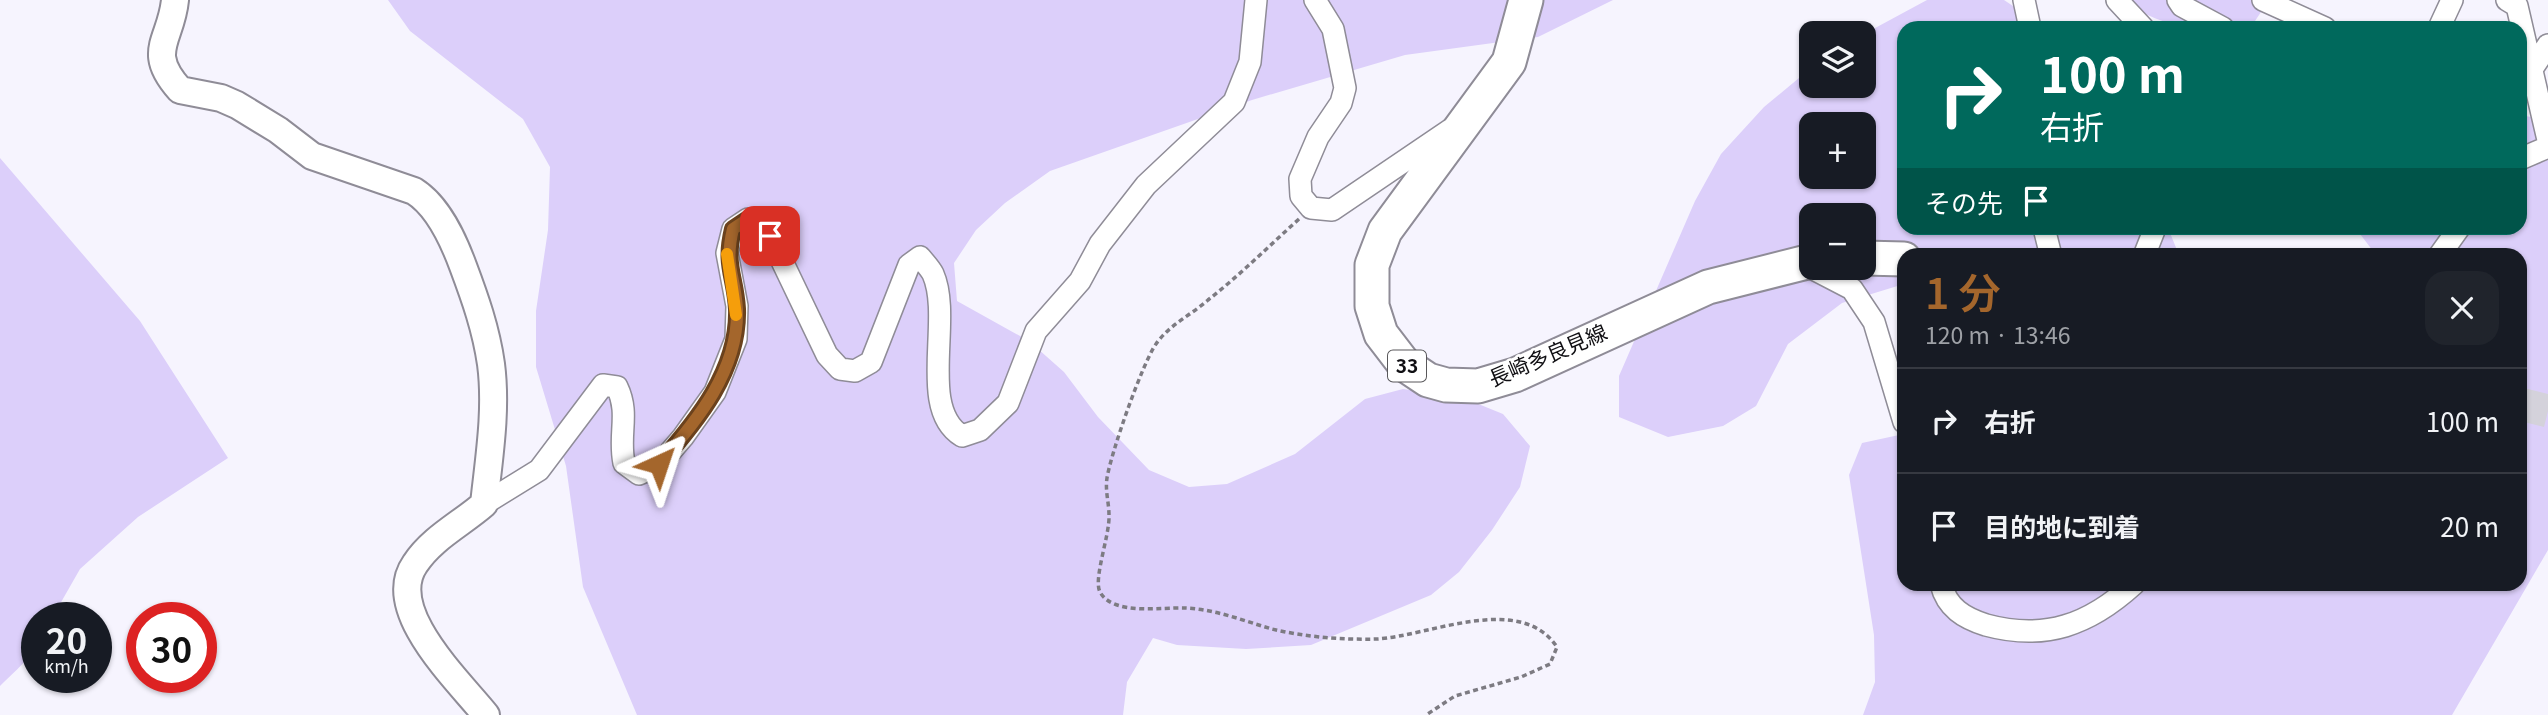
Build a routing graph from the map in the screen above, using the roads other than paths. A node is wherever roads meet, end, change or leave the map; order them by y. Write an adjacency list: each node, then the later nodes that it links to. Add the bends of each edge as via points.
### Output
1 (175, 0): 27 (street, via 161,44 161,61 180,90 221,98 278,130 312,156 414,191 427,199 456,246 481,314 491,365)
2 (1256, 0): 27 (street, via 1250,62 1234,102 1139,194 1100,244 1080,281 1036,331 1008,402 980,430 962,436 951,429 941,409 940,320 933,275 920,257 909,265 871,362 855,371 840,369 827,355 770,236 763,226 748,219 733,229 727,254 737,306 736,339 715,392 659,464 639,474 624,463 625,404 617,387 603,385 540,470)
3 (1315, 0): 20 (street, via 1333,29 1345,88 1300,179 1301,195 1311,208 1332,210)
4 (1527, 0): 20 (main road, 長崎多良見線 / 33, via 1509,62)
5 (2024, 0): 11 (street)
6 (2116, 0): 12 (street)
7 (2178, 0): 13 (street)
8 (2263, 0): 14 (street)
9 (2452, 0): 15 (street)
10 (2507, 0): 16 (street, via 2517,6)
11 (2028, 21)
12 (2136, 21)
13 (2210, 21)
14 (2310, 21)
15 (2442, 21)
16 (2521, 21)
17 (2548, 45): 19 (street)
18 (2527, 48): 19 (street)
19 (2532, 69): 21 (street)
20 (1469, 117): 24 (main road, 長崎多良見線 / 33, via 1385,231 1372,265 1372,306 1381,334 1404,364 1427,380 1478,386 1515,375 1708,287)
21 (2548, 141)
22 (2548, 147): 23 (street)
23 (2527, 156)
24 (1799, 264)
25 (1837, 280): 26 (street, via 1852,289 1874,322)
26 (1897, 399)
27 (484, 504): 30 (street, via 440,537 406,579 409,606 421,634)
28 (1942, 591): 29 (street, via 1965,619 2032,633 2066,627 2094,615)
29 (2125, 591)
30 (486, 715)

